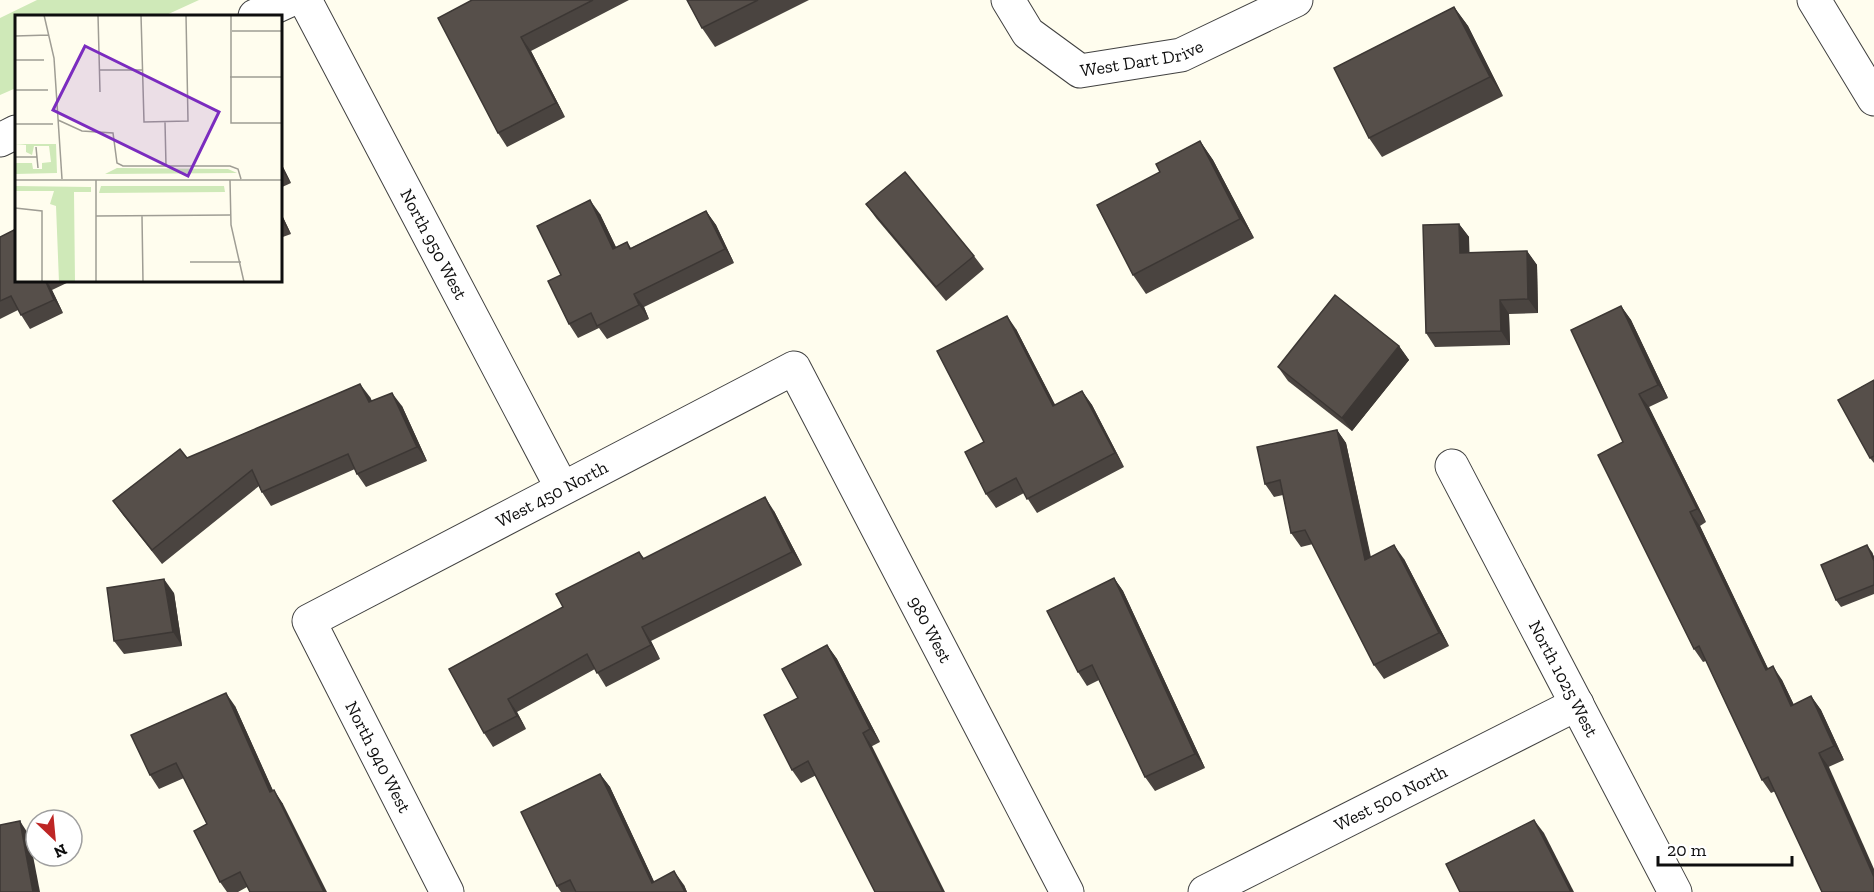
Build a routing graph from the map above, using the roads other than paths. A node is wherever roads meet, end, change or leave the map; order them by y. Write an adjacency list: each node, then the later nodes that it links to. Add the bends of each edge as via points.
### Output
1 (290, 0): 6 (street)
2 (304, 0): 12 (street, North 950 West)
3 (1008, 0): 4 (street, West Dart Drive, via 1028,33 1080,71 1181,55)
4 (1296, 0)
5 (1814, 0): 7 (street)
6 (257, 15)
7 (1874, 99)
8 (15, 132): 9 (street)
9 (0, 140)
10 (794, 368): 12 (street, West 450 North); 16 (street, 980 West)
11 (1452, 466): 14 (street, North 1025 West)
12 (562, 488): 13 (street, West 450 North)
13 (309, 621): 15 (street, North 940 West)
14 (1577, 704): 17 (street, West 500 North); 18 (street, North 1025 West)
15 (447, 892)
16 (1067, 892)
17 (1205, 892)
18 (1675, 892)

